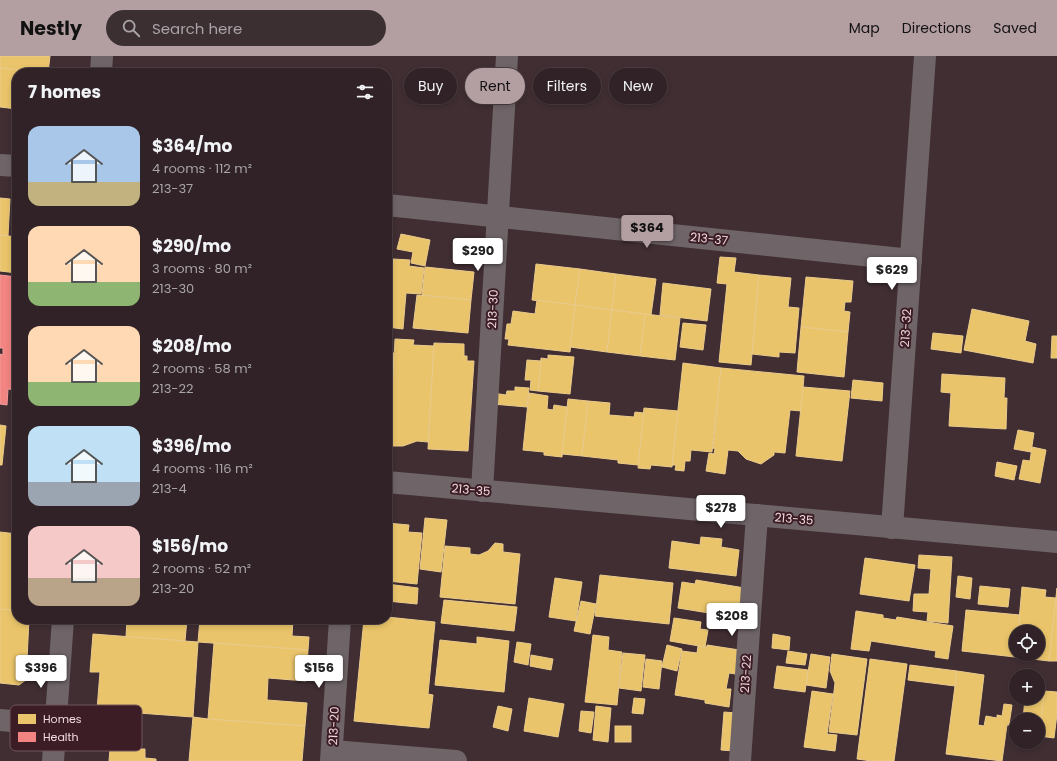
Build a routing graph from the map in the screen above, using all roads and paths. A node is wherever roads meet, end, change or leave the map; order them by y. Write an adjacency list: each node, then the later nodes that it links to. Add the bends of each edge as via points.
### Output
1 (102, 56): 4 (street)
2 (507, 56): 8 (street, 213-30)
3 (925, 56): 9 (street, 213-32)
4 (101, 68)
5 (0, 165): 6 (street)
6 (12, 166)
7 (392, 205): 8 (street, 213-37)
8 (498, 216): 9 (street, 213-37); 11 (street, 213-30)
9 (911, 260): 13 (street, 213-32)
10 (392, 482): 11 (street, 213-35)
11 (482, 491): 12 (street, 213-35)
12 (757, 515): 13 (street, 213-35); 24 (street, 213-22)
13 (892, 528): 14 (street, 213-35)
14 (1057, 542)
15 (62, 624): 17 (street)
16 (340, 624): 21 (street, 213-20)
17 (56, 705)
18 (0, 720): 19 (street)
19 (10, 721)
20 (54, 751): 22 (street)
21 (332, 756): 23 (street)
22 (53, 761)
23 (456, 761)
24 (740, 761)

